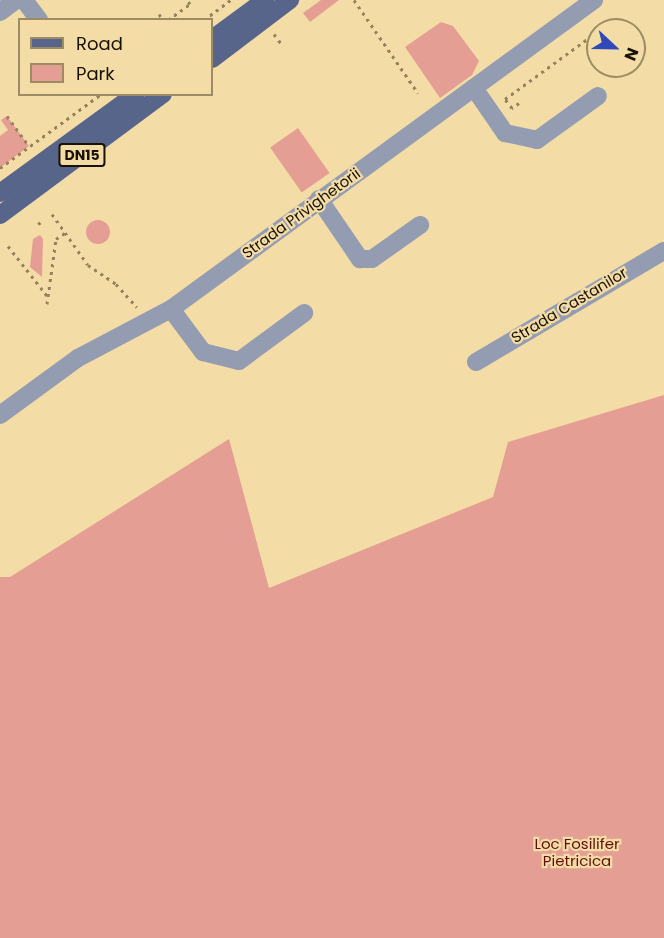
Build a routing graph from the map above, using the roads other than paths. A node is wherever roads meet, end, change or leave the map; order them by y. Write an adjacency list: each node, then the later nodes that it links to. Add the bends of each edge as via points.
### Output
1 (16, 0): 6 (street)
2 (24, 0): 7 (street)
3 (265, 0): 8 (main road)
4 (290, 0): 9 (main road)
5 (594, 0): 10 (street, Strada Privighetorii)
6 (0, 12)
7 (38, 18)
8 (213, 38)
9 (213, 58)
10 (474, 88): 13 (street, via 505,133 537,140); 15 (street, Strada Privighetorii)
11 (133, 96): 14 (main road, DN15)
12 (160, 96): 16 (main road, DN15)
13 (598, 96)
14 (0, 193)
15 (319, 199): 17 (street, via 360,259 372,259); 19 (street, Strada Privighetorii)
16 (0, 215)
17 (420, 225)
18 (664, 251): 21 (street, Strada Castanilor)
19 (171, 309): 20 (street, via 203,352 238,361); 22 (street, Strada Privighetorii, via 78,358)
20 (304, 313)
21 (476, 362)
22 (0, 415)

